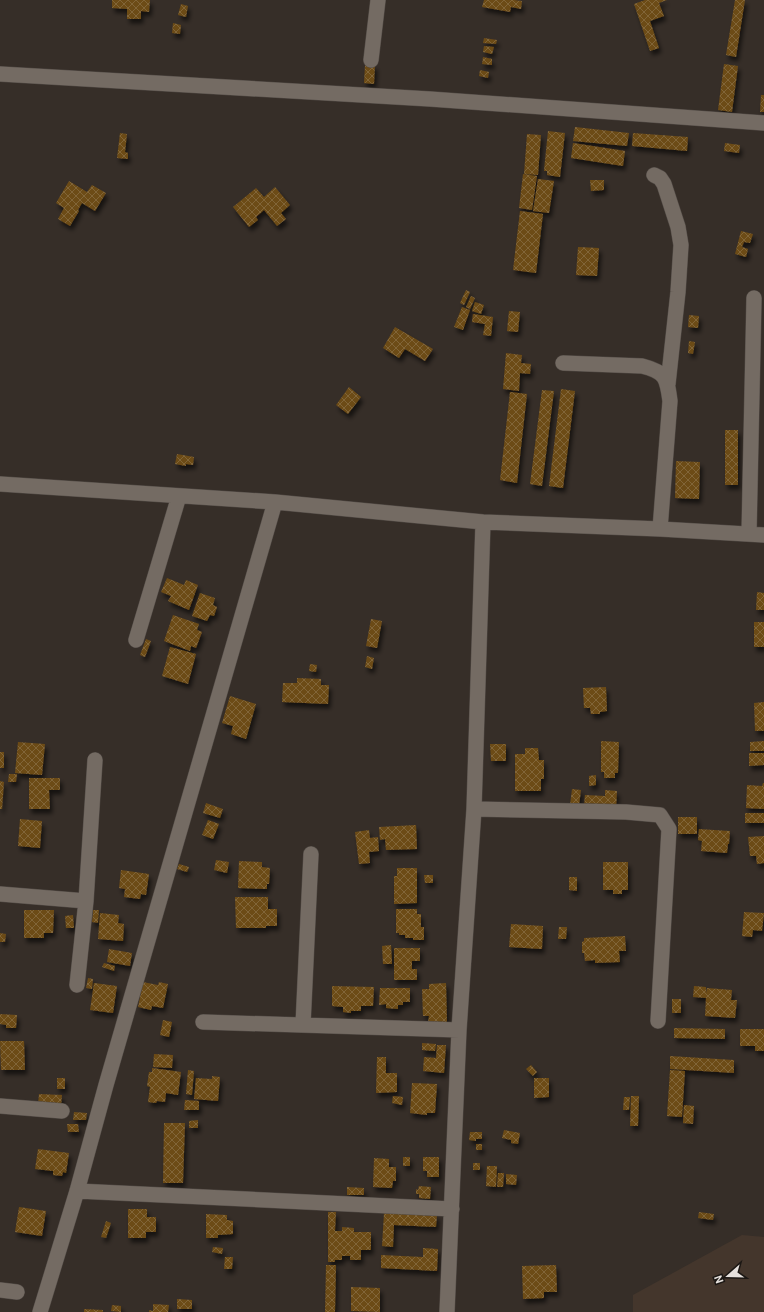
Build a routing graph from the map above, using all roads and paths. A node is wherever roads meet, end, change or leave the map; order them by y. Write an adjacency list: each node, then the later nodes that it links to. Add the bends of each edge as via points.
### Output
1 (378, 0): 2 (street)
2 (371, 60)
3 (0, 74): 4 (street, via 430,99)
4 (764, 123)
5 (654, 176): 8 (street, via 660,178 664,184 681,239)
6 (754, 298): 14 (street)
7 (563, 363): 8 (street, via 653,368 663,374)
8 (668, 384): 13 (street, via 670,401)
9 (0, 484): 10 (street)
10 (179, 496): 11 (street); 16 (street)
11 (275, 502): 12 (street); 29 (street)
12 (483, 522): 13 (street); 18 (street)
13 (660, 529): 14 (street)
14 (749, 534): 15 (street)
15 (764, 535)
16 (136, 640)
17 (95, 760): 21 (street)
18 (474, 809): 23 (street, via 660,815 669,829); 26 (street)
19 (311, 854): 25 (street)
20 (0, 894): 21 (street)
21 (86, 901): 22 (street)
22 (77, 985)
23 (658, 1021)
24 (204, 1022): 25 (street)
25 (303, 1025): 26 (street)
26 (458, 1030): 30 (street)
27 (0, 1106): 28 (street)
28 (62, 1111)
29 (77, 1191): 30 (street); 33 (street)
30 (452, 1209): 34 (street)
31 (0, 1290): 32 (street)
32 (17, 1292)
33 (40, 1312)
34 (447, 1312)

